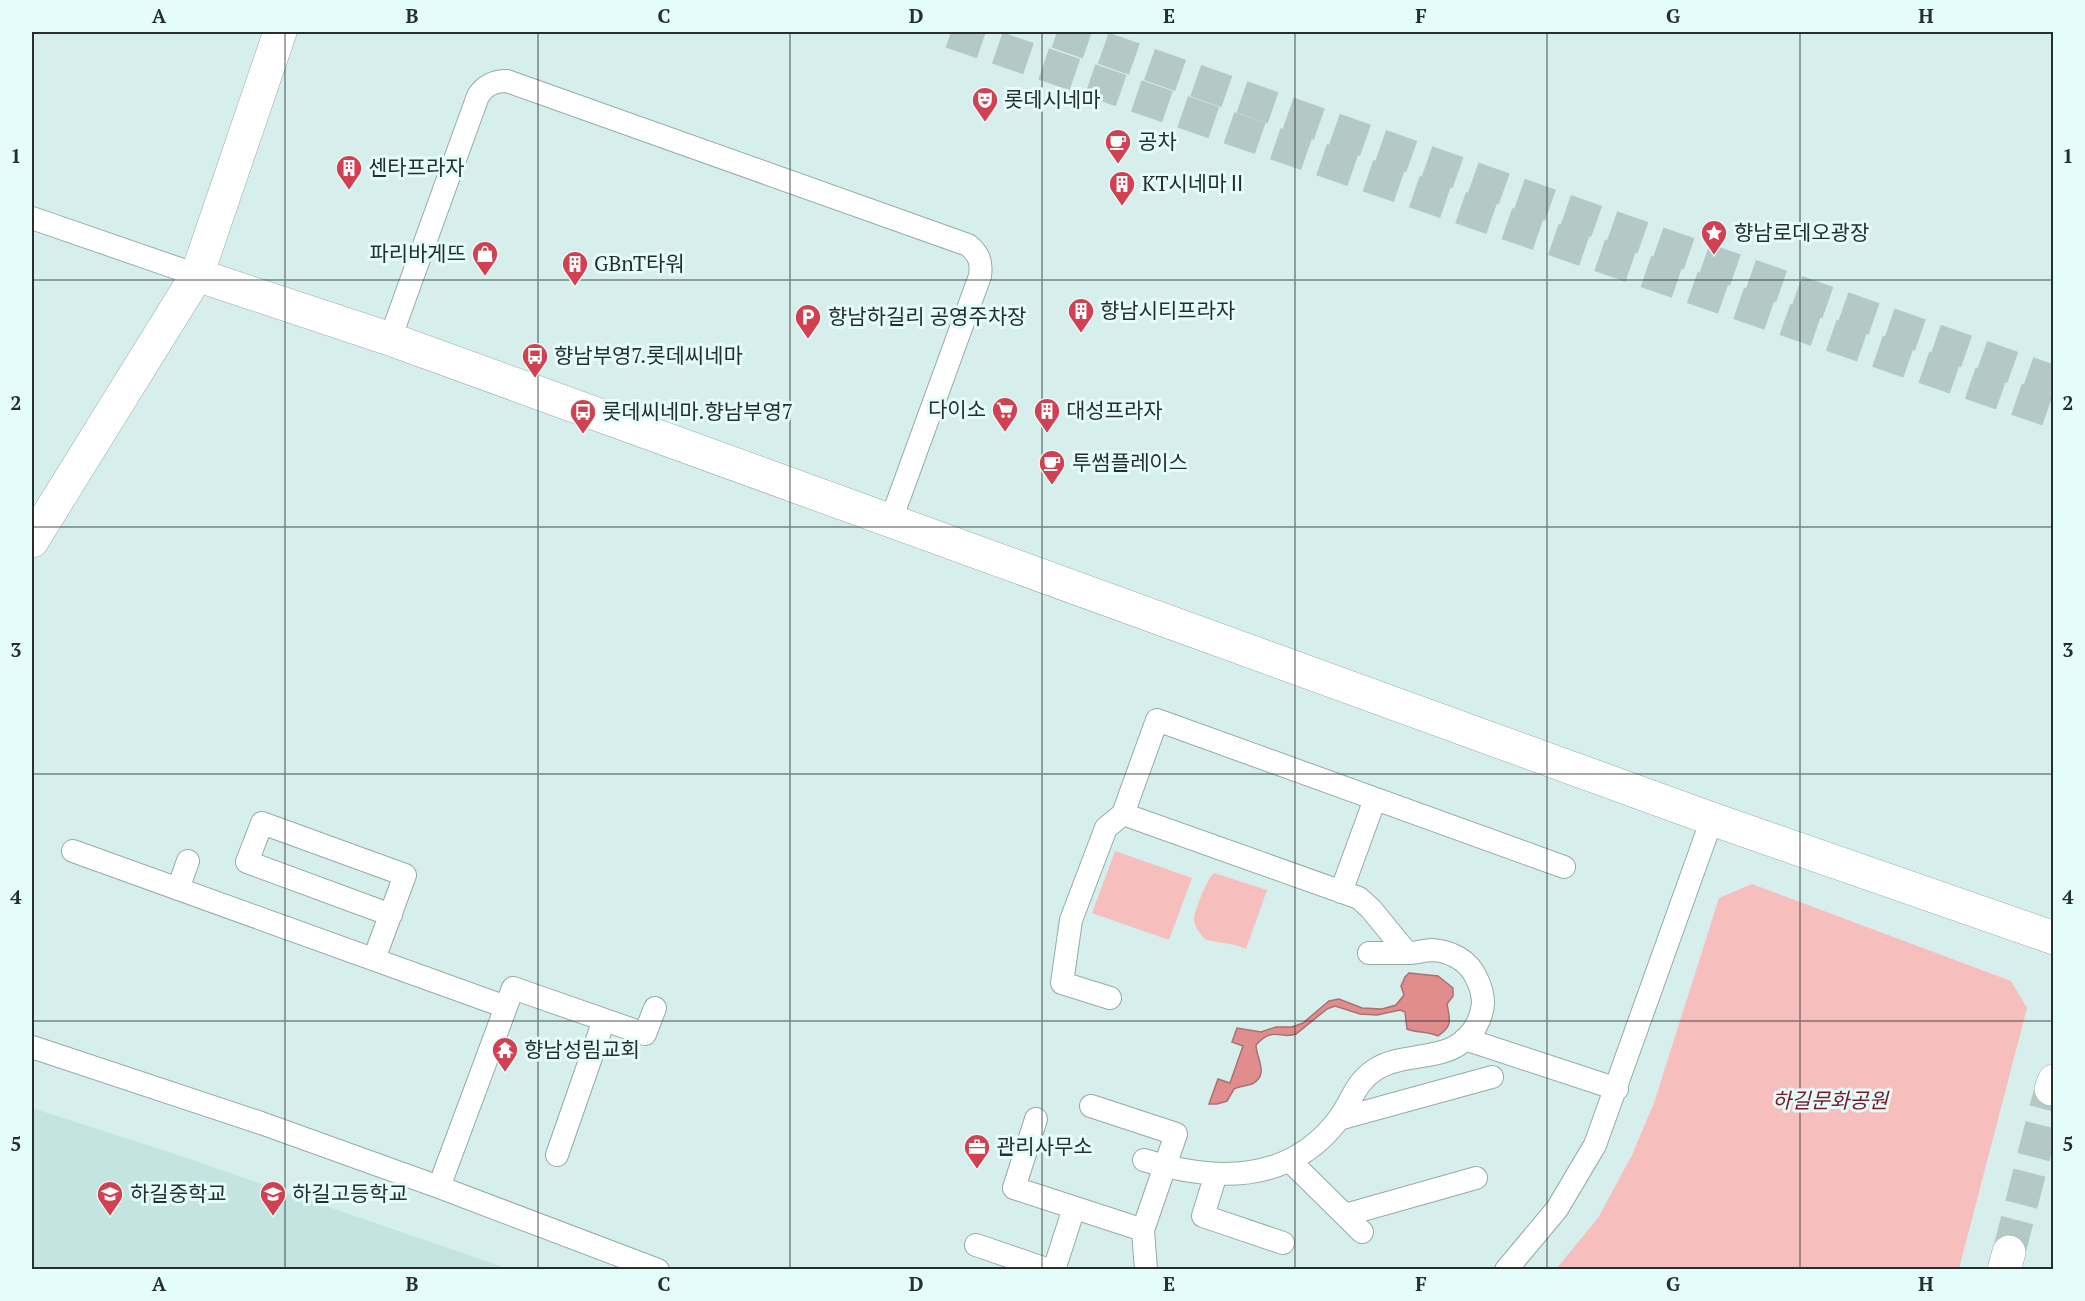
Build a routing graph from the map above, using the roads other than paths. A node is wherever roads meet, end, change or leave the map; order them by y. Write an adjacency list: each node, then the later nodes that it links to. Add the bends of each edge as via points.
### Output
1 (280, 32): 3 (street)
2 (32, 218): 3 (street)
3 (197, 275): 4 (street); 6 (street)
4 (390, 339): 5 (street); 5 (street, via 478,96 498,81 968,245 979,258 980,276)
5 (891, 520): 9 (street)
6 (32, 541)
7 (1375, 799): 8 (street, via 1157,720); 12 (street); 14 (street)
8 (1123, 814): 14 (street); 20 (street, via 1106,828 1071,920 1062,983)
9 (1712, 819): 16 (street); 27 (street)
10 (73, 850): 13 (street)
11 (188, 861): 13 (street)
12 (1564, 867)
13 (178, 889): 19 (street)
14 (1341, 892): 18 (street, via 1359,898 1371,909)
15 (391, 915): 15 (street, via 405,875 262,823 247,862); 19 (street)
16 (2054, 938)
17 (1369, 953): 18 (street)
18 (1407, 953): 24 (street, via 1447,952 1474,971 1483,1003 1479,1020)
19 (374, 960): 21 (street)
20 (1110, 998)
21 (506, 1007): 23 (street, via 513,988); 37 (street)
22 (655, 1008): 23 (street, via 645,1035)
23 (604, 1020): 31 (street)
24 (1465, 1039): 27 (street); 30 (street, via 1442,1051 1376,1069 1355,1089)
25 (32, 1047): 37 (street)
26 (1492, 1077): 30 (street)
27 (1617, 1089): 48 (street, via 1595,1145 1557,1209)
28 (1092, 1107): 34 (street, via 1176,1134)
29 (1036, 1119): 38 (street, via 1014,1188)
30 (1339, 1119): 33 (street)
31 (557, 1155)
32 (1144, 1160): 34 (street)
33 (1290, 1161): 35 (street, via 1261,1171); 39 (street)
34 (1165, 1167): 35 (street); 40 (street)
35 (1216, 1174): 42 (street, via 1203,1216)
36 (1476, 1178): 39 (street)
37 (440, 1187): 44 (street)
38 (1074, 1208): 40 (street); 46 (street)
39 (1345, 1215): 41 (street)
40 (1143, 1230): 47 (street)
41 (1362, 1232)
42 (1283, 1243)
43 (976, 1245): 45 (street)
44 (658, 1269)
45 (1049, 1269)
46 (1054, 1269)
47 (1146, 1269)
48 (1506, 1269)

